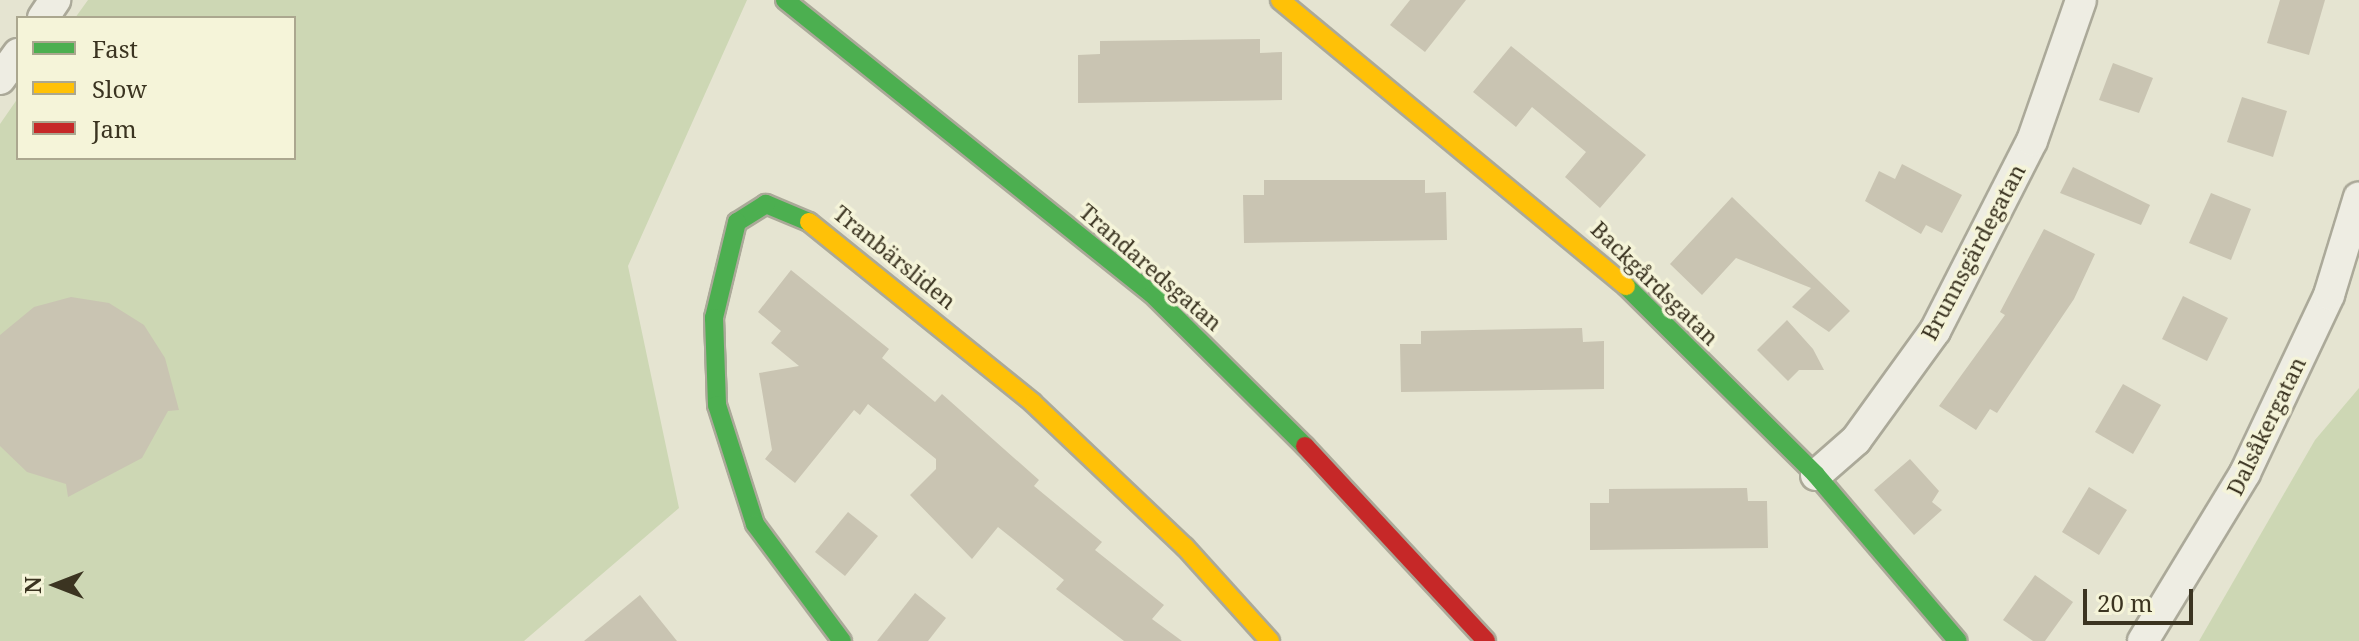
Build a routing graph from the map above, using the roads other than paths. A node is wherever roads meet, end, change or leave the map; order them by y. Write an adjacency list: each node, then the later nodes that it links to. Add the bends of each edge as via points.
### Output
1 (785, 0): 10 (street, Trandaredsgatan, via 1152,294 1325,465)
2 (1280, 0): 7 (street, Backgårdsgatan, via 1585,245)
3 (2081, 0): 7 (street, Brunnsgärdegatan, via 2032,141 1935,331 1856,440)
4 (16, 57): 5 (street)
5 (0, 79)
6 (2359, 197): 12 (street, Dalsåkergatan, via 2329,295 2245,473)
7 (1816, 475): 11 (street, Backgårdsgatan)
8 (842, 641): 9 (street, Tranbärsliden, via 755,524 717,405 719,274 737,222 766,204 827,230 1033,403 1185,547)
9 (1270, 641)
10 (1486, 641)
11 (1958, 641)
12 (2143, 641)

